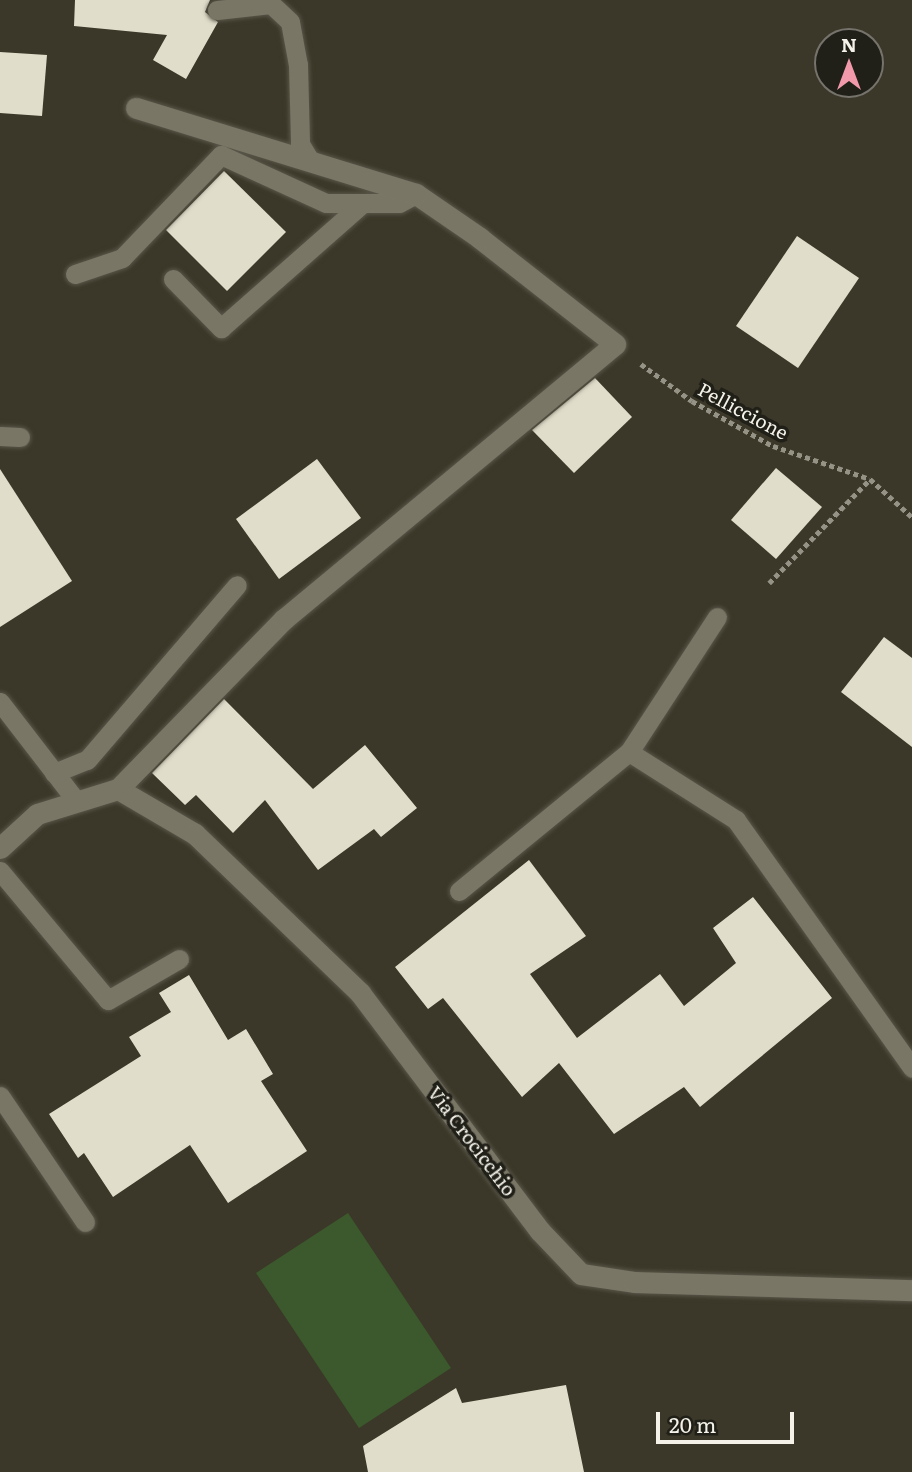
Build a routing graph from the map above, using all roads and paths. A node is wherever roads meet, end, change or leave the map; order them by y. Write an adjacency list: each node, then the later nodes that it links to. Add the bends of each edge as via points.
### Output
1 (217, 10): 3 (lane, via 271,4 290,22 298,65 300,144)
2 (136, 108): 3 (street)
3 (311, 162): 4 (street)
4 (416, 194): 5 (lane, via 398,203); 8 (street)
5 (363, 203): 6 (lane, via 326,203 221,155 122,258); 7 (lane, via 221,328)
6 (75, 274)
7 (173, 279)
8 (615, 344): 9 (path, Pelliccione, via 692,401 773,446); 17 (street, via 284,619)
9 (870, 479): 10 (path); 11 (path)
10 (912, 517)
11 (769, 583)
12 (237, 585): 16 (lane, via 87,760)
13 (717, 617): 15 (lane)
14 (0, 702): 16 (lane)
15 (629, 752): 21 (lane); 23 (lane, via 736,820)
16 (54, 772): 18 (lane)
17 (118, 789): 18 (street); 26 (street, Via Crocicchio, via 195,834 360,993 540,1230 581,1274 635,1282)
18 (77, 802): 19 (street, via 37,814)
19 (0, 848)
20 (0, 871): 22 (lane, via 108,1000)
21 (460, 891)
22 (179, 959)
23 (912, 1068)
24 (0, 1096): 25 (lane)
25 (85, 1222)
26 (912, 1290)

